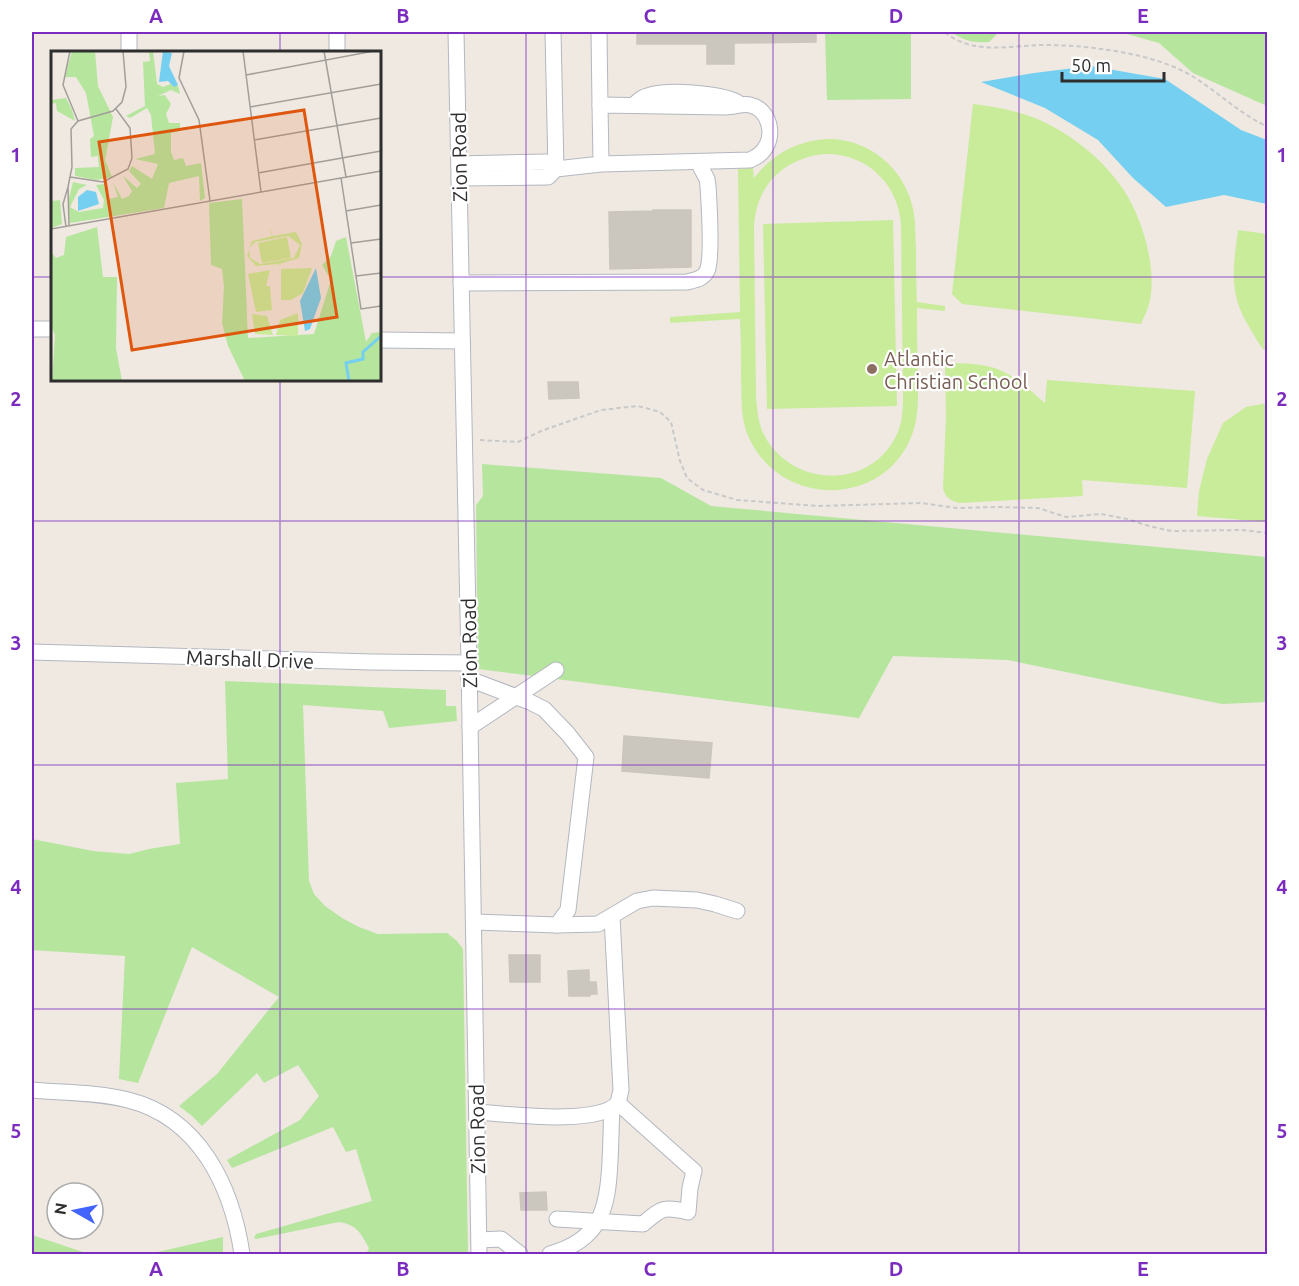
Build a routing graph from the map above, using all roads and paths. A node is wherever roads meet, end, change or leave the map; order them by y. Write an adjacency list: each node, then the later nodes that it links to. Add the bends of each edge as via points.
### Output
1 (129, 32): 7 (street)
2 (337, 32): 8 (street)
3 (456, 32): 14 (street, Zion Road)
4 (553, 32): 13 (street)
5 (599, 32): 9 (street)
6 (945, 32): 10 (path, via 961,43 988,47 1077,46 1145,58 1190,75)
7 (129, 51)
8 (337, 51)
9 (600, 105): 11 (street, via 742,105 754,107 766,117 770,132 766,147 758,156 750,160); 12 (street)
10 (1268, 127)
11 (698, 162): 12 (street); 15 (street, via 707,179 709,197 710,256 707,271 700,278 687,282)
12 (601, 164): 13 (street)
13 (556, 169): 14 (street, via 546,162)
14 (459, 171): 15 (street, Zion Road)
15 (461, 283): 19 (street, Zion Road)
16 (32, 329): 17 (street)
17 (51, 330)
18 (381, 340): 19 (street)
19 (462, 341): 23 (street, Zion Road)
20 (480, 440): 21 (path, via 518,442 600,410 638,406 660,412 671,422 687,478 703,490 737,500 818,506 921,503 957,508 1038,508 1066,518 1101,514 1171,531)
21 (1268, 533)
22 (32, 652): 23 (street, Marshall Drive)
23 (469, 663): 25 (street, Zion Road)
24 (556, 670): 26 (street)
25 (469, 679): 26 (street); 27 (street, Zion Road)
26 (516, 697): 27 (street); 31 (street, via 544,709 586,757 568,910)
27 (470, 727): 30 (street, Zion Road)
28 (737, 911): 29 (street, via 697,900 653,898 637,901)
29 (612, 917): 31 (street, via 598,924); 33 (street, via 621,1090)
30 (474, 922): 31 (street); 34 (street, Zion Road)
31 (557, 925)
32 (32, 1090): 38 (street, via 130,1100 178,1125 215,1168 234,1217)
33 (615, 1106): 34 (street, via 595,1115 576,1116); 36 (street, via 609,1187); 36 (street, via 694,1171 688,1212 666,1208 643,1224)
34 (477, 1112): 37 (street, Zion Road)
35 (557, 1219): 36 (street)
36 (598, 1221): 40 (street, via 569,1248)
37 (479, 1247): 39 (street, via 501,1239)
38 (242, 1254)
39 (520, 1254)
40 (550, 1254)

